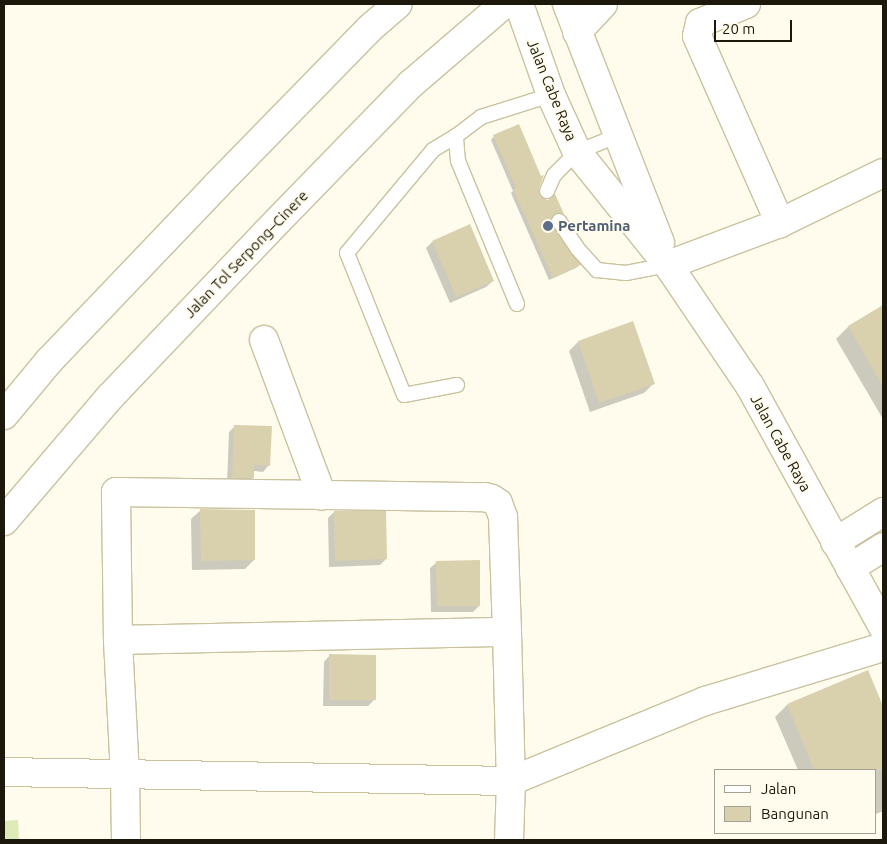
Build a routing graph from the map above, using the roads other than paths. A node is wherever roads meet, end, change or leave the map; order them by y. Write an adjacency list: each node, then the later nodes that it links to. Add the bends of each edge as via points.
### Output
1 (398, 4): 20 (main road, via 216,186 50,361)
2 (504, 4): 23 (main road, Jalan Tol Serpong–Cinere, via 411,84 266,232 110,397)
3 (518, 4): 8 (main road, Jalan Cabe Raya)
4 (567, 4): 7 (main road, Jalan Cabe Raya)
5 (603, 4): 7 (main road)
6 (746, 4): 15 (main road, via 700,23 696,36)
7 (578, 32): 9 (main road, Jalan Cabe Raya)
8 (551, 95): 10 (lane, via 481,117); 11 (main road, Jalan Cabe Raya)
9 (619, 135): 11 (lane); 16 (main road, Jalan Cabe Raya)
10 (456, 136): 17 (lane, via 458,161); 19 (lane, via 433,150 347,252 404,396)
11 (577, 152): 13 (lane, via 554,175); 16 (main road, Jalan Cabe Raya)
12 (883, 173): 15 (main road)
13 (547, 191)
14 (559, 222): 16 (lane, via 597,270 626,273)
15 (780, 223): 16 (main road)
16 (668, 265): 24 (main road, Jalan Cabe Raya, via 750,386)
17 (517, 304)
18 (264, 340): 21 (main road)
19 (457, 385)
20 (4, 415)
21 (322, 496): 28 (main road, via 492,499 498,503 503,517); 29 (main road, via 116,492)
22 (883, 512): 24 (main road)
23 (4, 521)
24 (835, 542): 26 (main road, Jalan Cabe Raya)
25 (883, 547): 26 (main road)
26 (850, 568): 27 (main road, Jalan Cabe Raya)
27 (883, 627)
28 (507, 632): 29 (main road); 33 (main road)
29 (118, 640): 32 (main road)
30 (883, 647): 33 (main road, via 705,701)
31 (4, 772): 32 (main road)
32 (125, 775): 33 (main road); 34 (main road)
33 (510, 781): 35 (main road)
34 (126, 840)
35 (509, 840)

